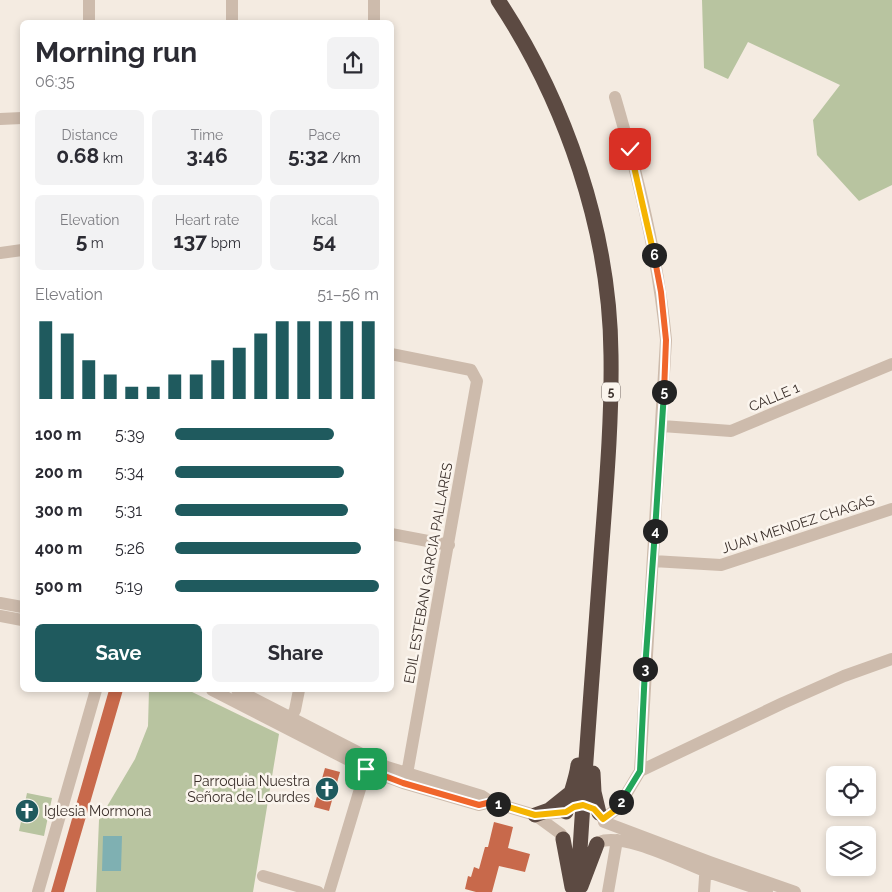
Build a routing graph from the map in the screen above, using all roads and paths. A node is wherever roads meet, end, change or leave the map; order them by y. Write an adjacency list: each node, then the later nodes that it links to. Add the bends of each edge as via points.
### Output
1 (89, 0): 5 (street)
2 (232, 0): 6 (street)
3 (374, 0): 7 (street)
4 (498, 0): 30 (highway, 5, via 543,79 570,144 592,214 608,303 611,400)
5 (89, 20)
6 (232, 20)
7 (374, 20)
8 (615, 96): 15 (street, via 661,292 666,340)
9 (20, 118): 10 (street)
10 (0, 119)
11 (20, 250): 12 (street)
12 (0, 253)
13 (394, 355): 18 (street, EDIL ESTEBAN GARCIA PALLARES, via 471,370 476,377)
14 (892, 364): 15 (street, CALLE 1, via 732,430)
15 (662, 426): 19 (street)
16 (892, 509): 19 (street, JUAN MENDEZ CHAGAS, via 721,565)
17 (394, 535): 18 (street)
18 (449, 544): 33 (street, EDIL ESTEBAN GARCIA PALLARES)
19 (653, 561): 32 (street)
20 (0, 603): 21 (street)
21 (20, 607)
22 (0, 616): 23 (street)
23 (20, 620)
24 (892, 659): 32 (street, via 783,703)
25 (95, 692): 47 (street)
26 (217, 692): 29 (street)
27 (239, 692): 29 (street)
28 (299, 692): 29 (street, via 295,710)
29 (288, 722): 31 (street)
30 (588, 738): 34 (highway); 36 (highway, 5); 39 (highway, via 594,792)
31 (368, 765): 33 (street); 35 (street, via 403,783 479,805); 49 (street)
32 (640, 771): 39 (street, via 618,808)
33 (407, 774): 35 (street, via 482,796)
34 (569, 794): 37 (highway); 38 (highway, via 549,810)
35 (491, 802): 38 (street)
36 (583, 805): 37 (street); 39 (street, via 589,806); 44 (highway, 5)
37 (566, 812): 38 (street); 40 (street, via 560,826)
38 (535, 815): 40 (street)
39 (602, 818): 42 (street); 43 (street, via 604,832)
40 (562, 836): 44 (street, via 570,846); 50 (highway)
41 (617, 840): 42 (street); 43 (street, via 606,839); 51 (street)
42 (642, 842): 45 (street)
43 (598, 843): 44 (street); 50 (highway, via 584,881)
44 (580, 850): 50 (highway, 5)
45 (708, 867): 52 (street); 53 (street); 54 (street)
46 (263, 876): 48 (street)
47 (38, 892)
48 (318, 892)
49 (329, 892)
50 (576, 892)
51 (608, 892)
52 (704, 892)
53 (768, 892)
54 (795, 892)

